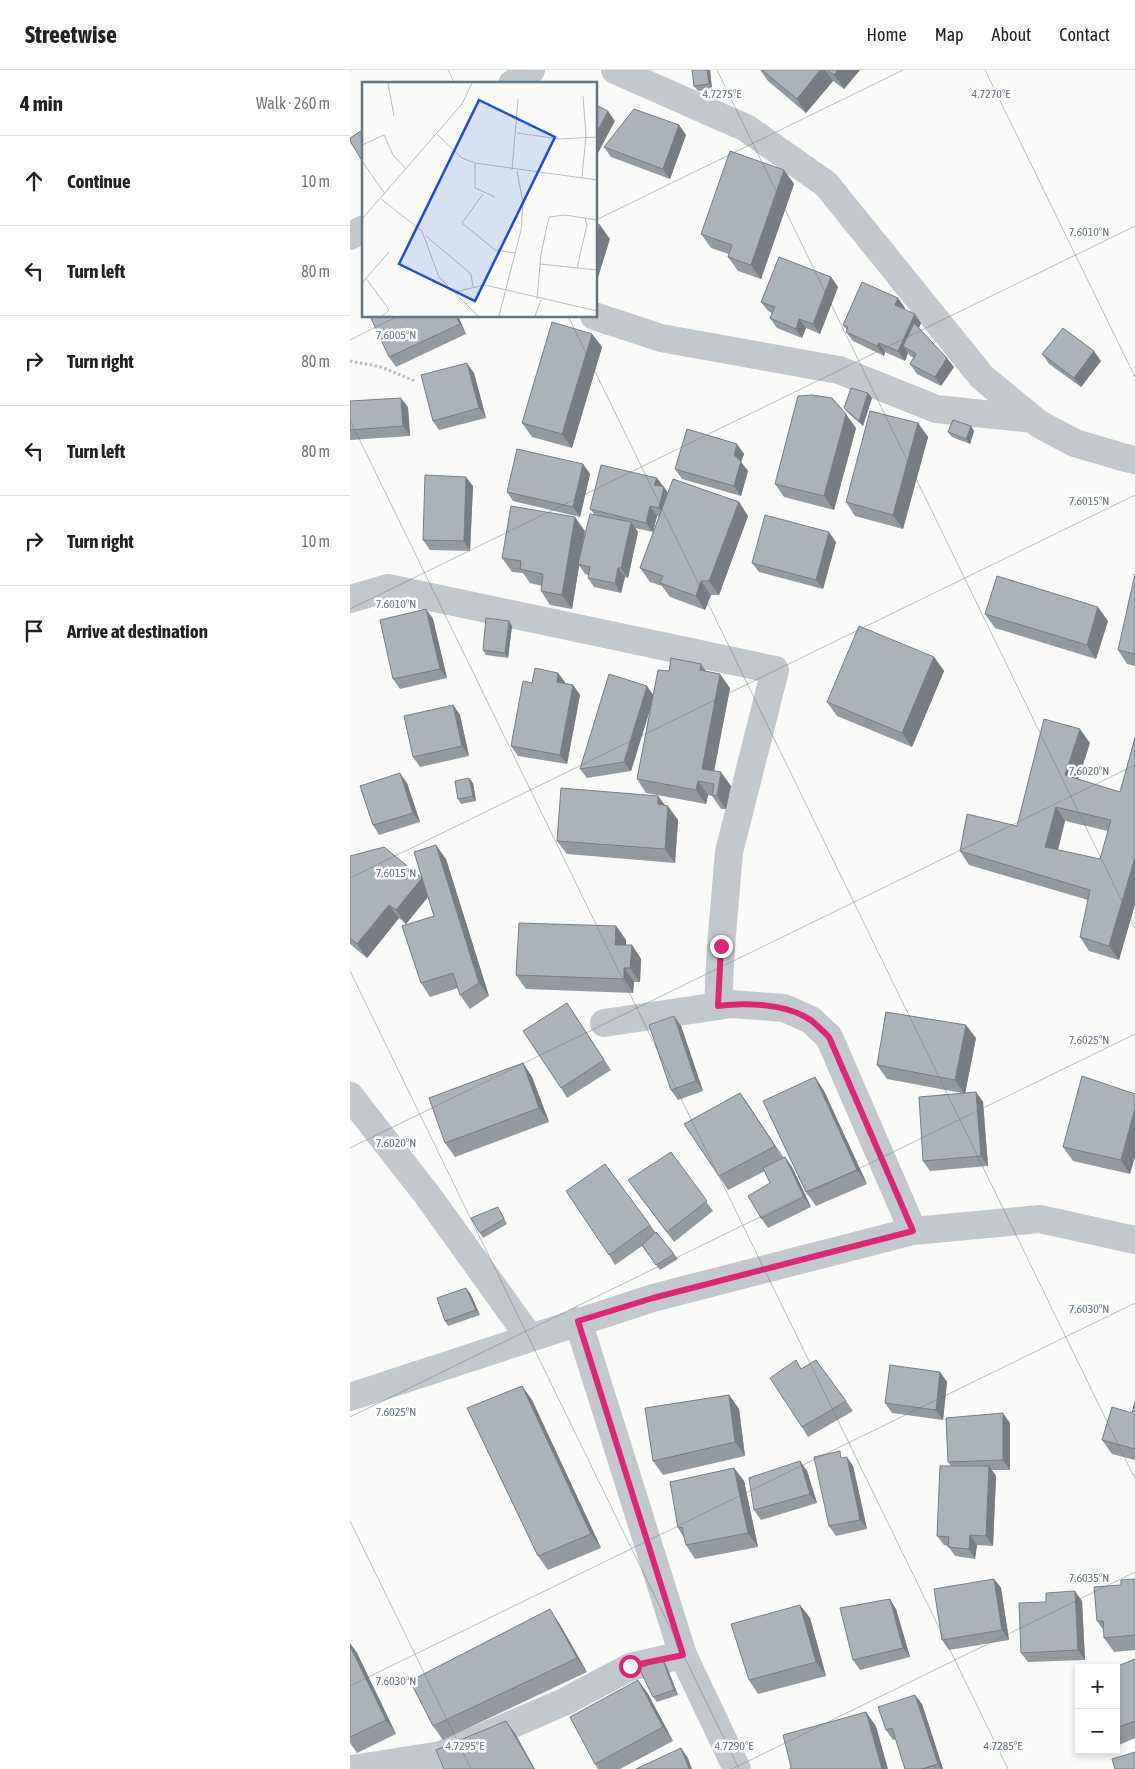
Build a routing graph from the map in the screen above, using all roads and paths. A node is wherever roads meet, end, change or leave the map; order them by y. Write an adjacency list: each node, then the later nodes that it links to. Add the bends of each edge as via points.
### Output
1 (530, 70): 3 (street)
2 (615, 70): 9 (street, via 746,128 826,184 982,377)
3 (515, 82)
4 (362, 230): 5 (street)
5 (350, 236)
6 (598, 317): 9 (street, via 661,338 839,370 936,409)
7 (350, 361): 8 (path, via 381,367)
8 (415, 380)
9 (1033, 419): 10 (street, via 1076,443)
10 (1135, 460)
11 (350, 599): 12 (street, via 388,588 775,670 729,852)
12 (718, 1006): 13 (street); 15 (street, via 784,1008 811,1020 829,1037)
13 (604, 1022)
14 (350, 1096): 18 (street, via 428,1196)
15 (913, 1231): 16 (street, via 1040,1219); 17 (street, via 653,1298)
16 (1135, 1240)
17 (578, 1321): 18 (street); 20 (street)
18 (530, 1338): 19 (street)
19 (350, 1397)
20 (683, 1655): 21 (street, via 630,1666 564,1702 441,1755); 22 (street)
21 (352, 1769)
22 (737, 1769)

